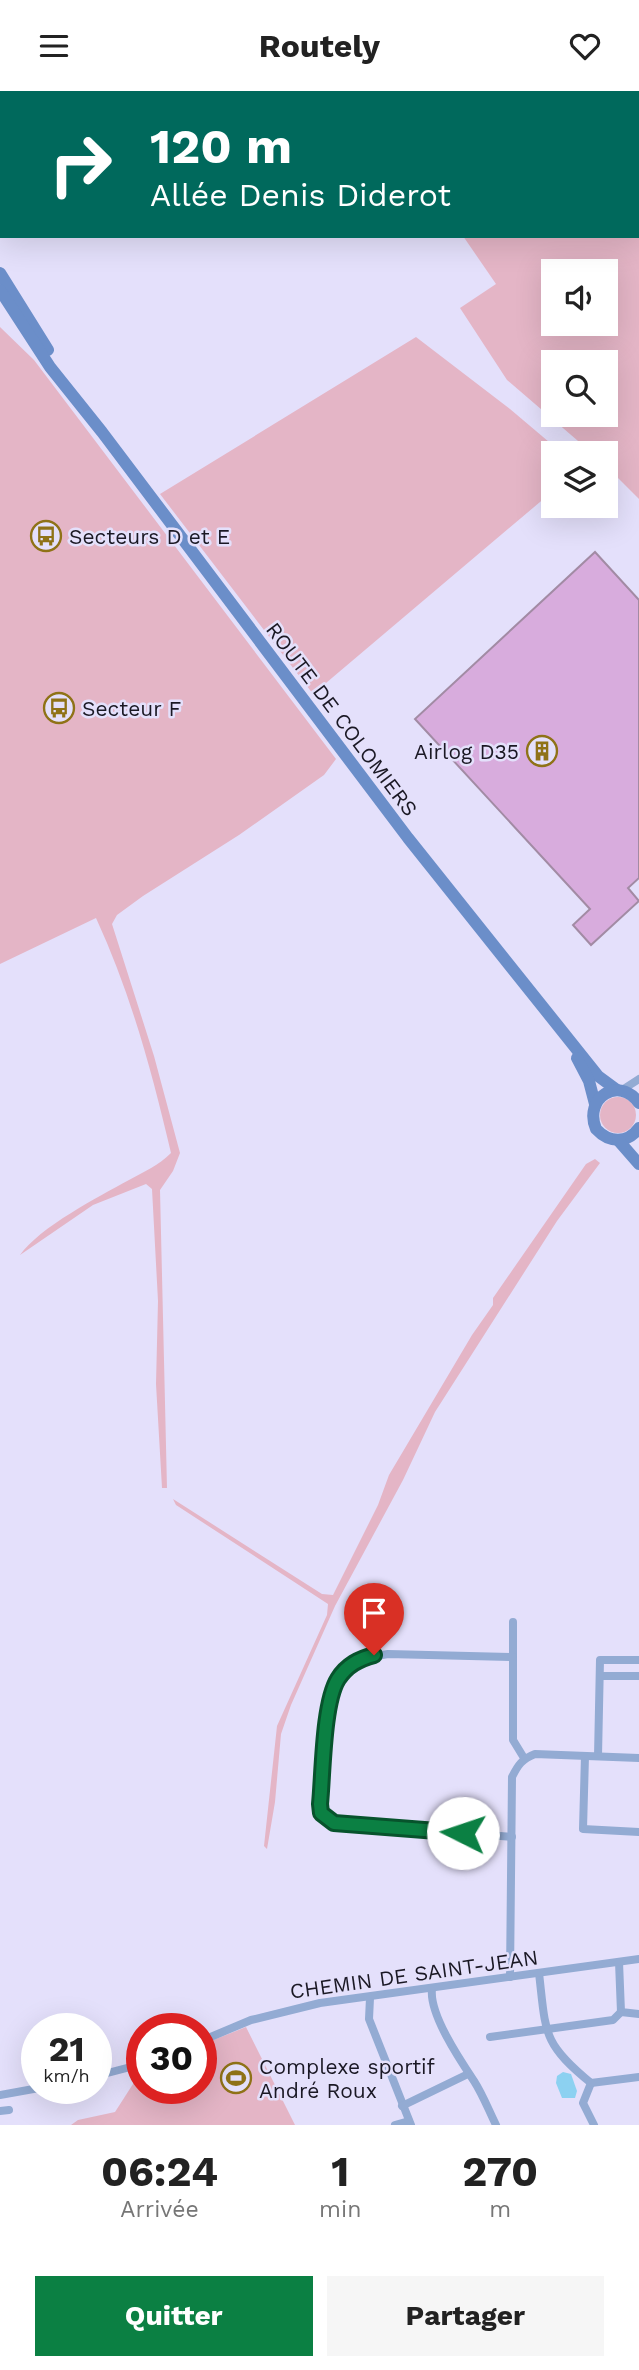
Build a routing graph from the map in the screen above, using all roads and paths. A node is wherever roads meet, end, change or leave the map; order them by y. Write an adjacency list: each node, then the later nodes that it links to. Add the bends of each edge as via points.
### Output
1 (0, 275): 3 (main road, ROUTE DE COLOMIERS)
2 (0, 290): 3 (main road, ROUTE DE COLOMIERS, via 50,367)
3 (102, 432): 4 (main road, ROUTE DE COLOMIERS, via 401,830)
4 (559, 1024): 6 (main road, ROUTE DE COLOMIERS, via 598,1076); 8 (main road, ROUTE DE COLOMIERS, via 589,1081)
5 (639, 1079): 6 (street)
6 (619, 1090): 7 (main road, ROUTE DE COLOMIERS); 8 (main road)
7 (639, 1103)
8 (595, 1104): 10 (main road, ROUTE DE COLOMIERS, via 596,1129)
9 (639, 1130): 10 (main road)
10 (618, 1140): 11 (main road)
11 (639, 1164)
12 (513, 1622): 13 (street)
13 (513, 1657): 19 (street, via 513,1740); 22 (street, via 388,1654 360,1659 347,1667 331,1694 320,1804 321,1813 334,1823)
14 (639, 1660): 15 (street, via 600,1660)
15 (600, 1676): 16 (street); 18 (street)
16 (639, 1677)
17 (585, 1756): 18 (street); 19 (street, via 535,1754); 21 (street, via 583,1829)
18 (598, 1756): 20 (street)
19 (524, 1758): 22 (street, via 512,1777)
20 (639, 1758)
21 (639, 1832)
22 (512, 1837): 26 (street)
23 (638, 1961): 24 (street, CHEMIN DE SAINT-JEAN)
24 (619, 1962): 25 (street, CHEMIN DE SAINT-JEAN); 29 (street)
25 (539, 1973): 26 (street, CHEMIN DE SAINT-JEAN); 31 (street)
26 (510, 1977): 27 (street, CHEMIN DE SAINT-JEAN)
27 (432, 1989): 28 (street, CHEMIN DE SAINT-JEAN); 34 (street, via 432,2004)
28 (370, 1998): 32 (street, CHEMIN DE SAINT-JEAN, via 280,2011); 39 (street, via 369,2019)
29 (621, 2012): 30 (street); 31 (street, via 613,2020)
30 (639, 2014)
31 (546, 2029): 33 (street); 36 (street, via 554,2048)
32 (217, 2035)
33 (489, 2037)
34 (468, 2074): 39 (street); 42 (street)
35 (639, 2077): 36 (street)
36 (591, 2083): 43 (street, via 583,2103)
37 (21, 2091): 38 (street)
38 (0, 2095)
39 (402, 2106): 40 (street)
40 (410, 2123): 41 (street)
41 (395, 2125)
42 (496, 2125)
43 (594, 2125)

